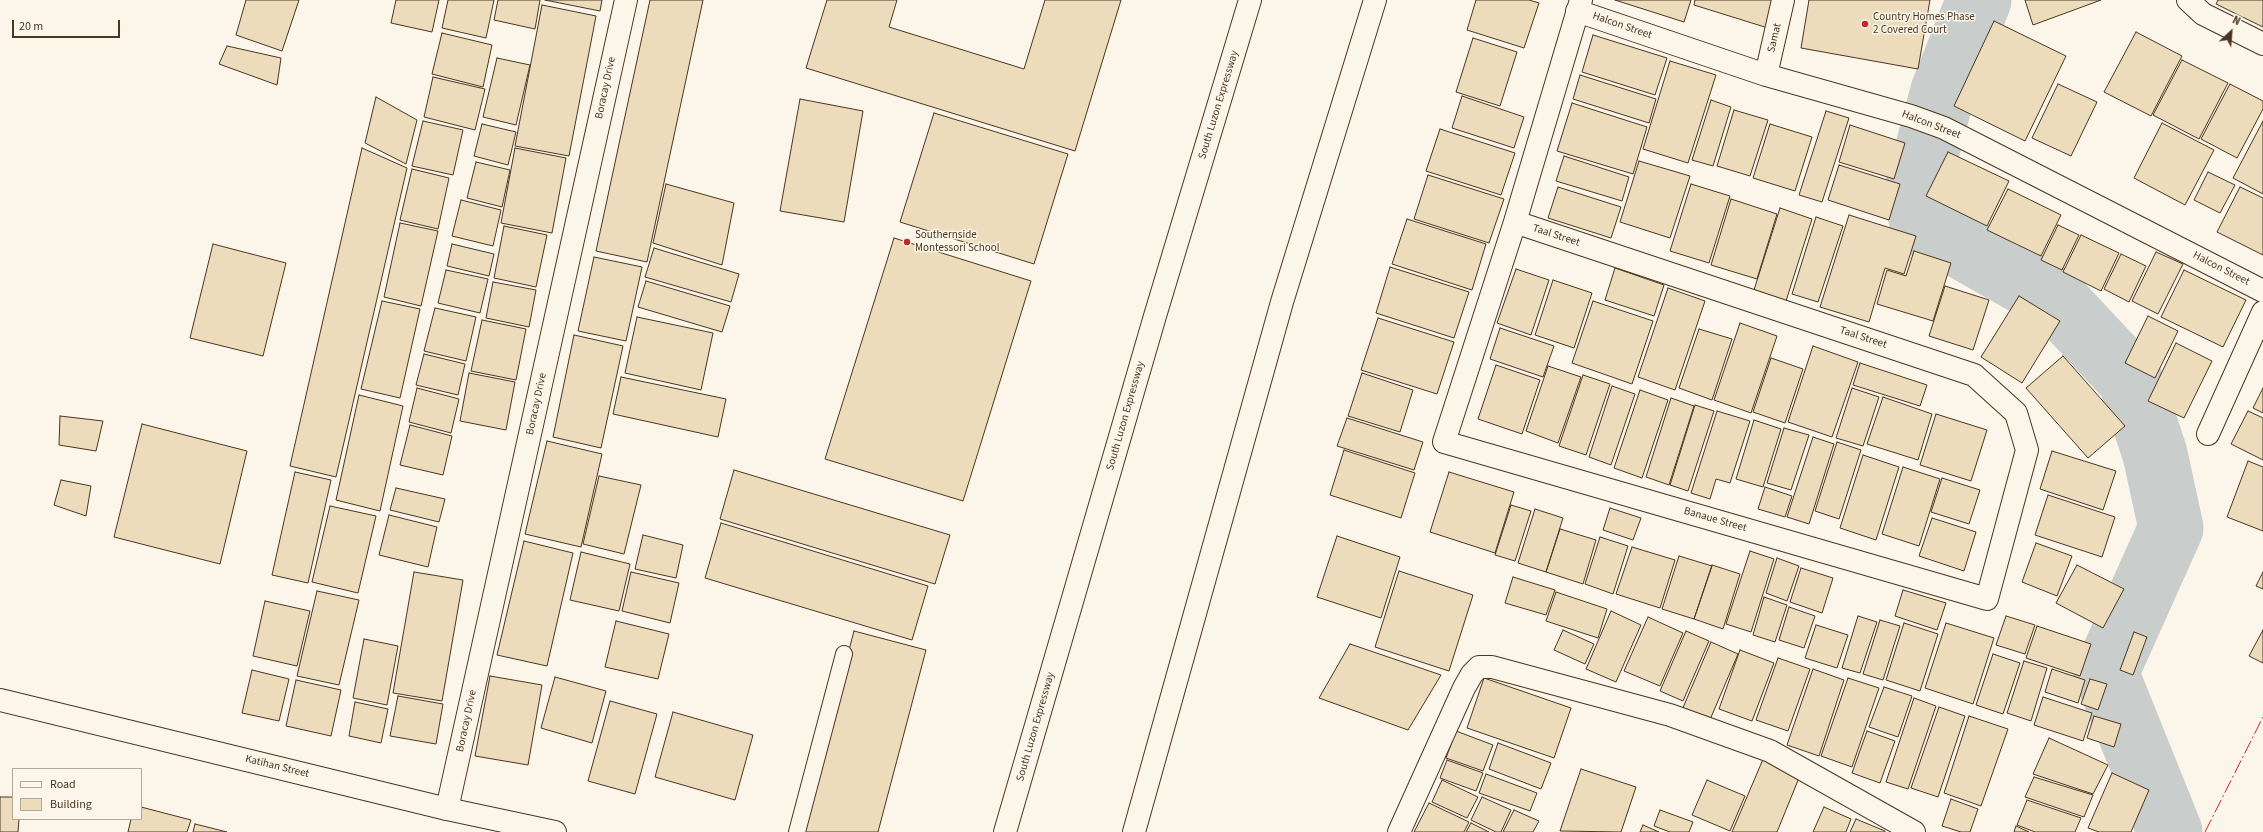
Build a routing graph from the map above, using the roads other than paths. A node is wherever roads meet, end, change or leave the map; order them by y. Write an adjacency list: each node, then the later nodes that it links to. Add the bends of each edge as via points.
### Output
1 (626, 0): 17 (main road, Boracay Drive)
2 (1250, 0): 16 (main road, South Luzon Expressway)
3 (1375, 0): 22 (main road, via 1282,302)
4 (1784, 0): 8 (main road, Samat)
5 (1579, 5): 8 (main road, Halcon Street); 9 (main road)
6 (2200, 5): 7 (main road)
7 (2263, 44)
8 (1766, 75): 10 (main road, Halcon Street, via 1911,116 1964,137)
9 (1515, 222): 13 (main road, Taal Street, via 1974,375 2016,413 2027,450); 13 (main road, Banaue Street, via 1444,442)
10 (2263, 291)
11 (2263, 312): 12 (main road)
12 (2208, 434)
13 (1987, 599)
14 (844, 654): 19 (lane)
15 (0, 700): 17 (main road, Katihan Street)
16 (1030, 746): 20 (main road); 21 (main road, South Luzon Expressway)
17 (447, 808): 18 (main road, Katihan Street)
18 (555, 832)
19 (797, 832)
20 (994, 832)
21 (1005, 832)
22 (1134, 832)
23 (1398, 832): 24 (main road, via 1464,688 1479,667 1492,667 1670,715 1770,751)
24 (1914, 832)

